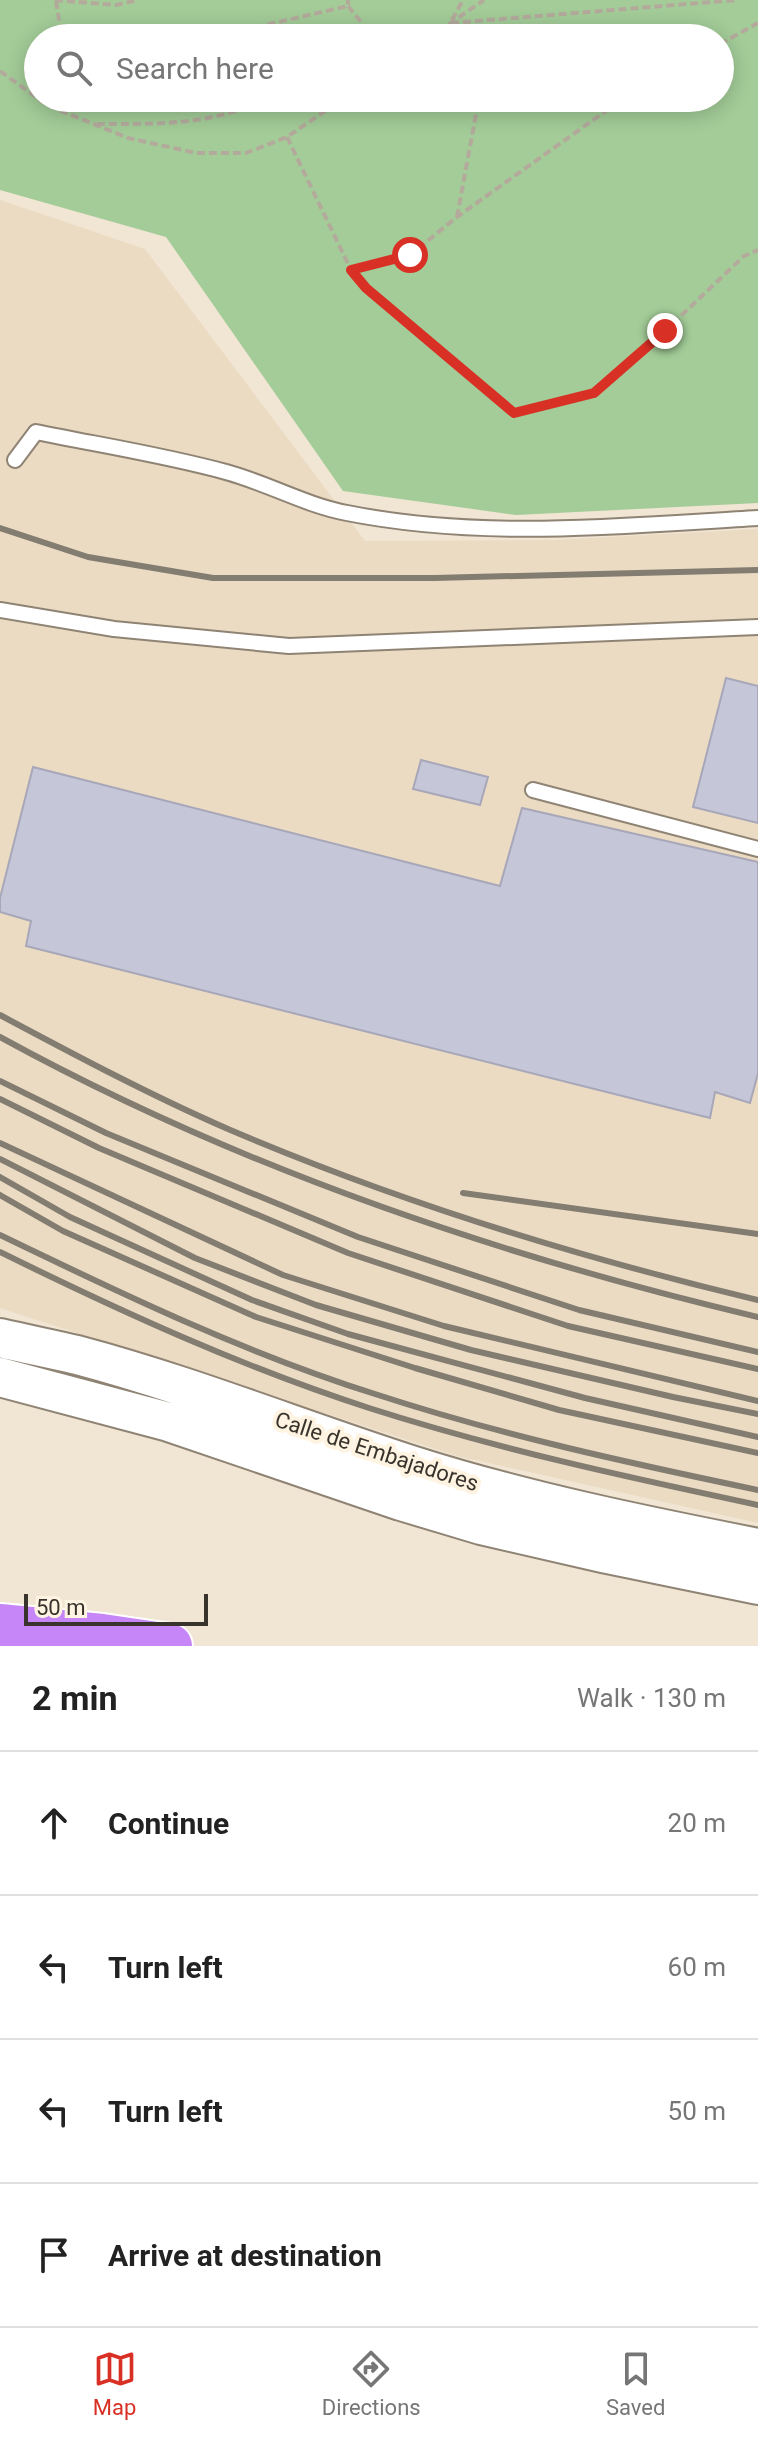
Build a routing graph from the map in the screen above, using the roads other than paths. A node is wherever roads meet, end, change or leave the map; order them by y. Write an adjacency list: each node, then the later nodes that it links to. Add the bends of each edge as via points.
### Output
1 (15, 460): 2 (lane, via 36,432 227,472 343,513 487,529 553,531)
2 (758, 518)
3 (0, 610): 4 (lane, via 114,629 289,646)
4 (758, 627)
5 (533, 790): 6 (lane)
6 (758, 849)
7 (0, 1338): 9 (main road, Calle de Embajadores, via 178,1386 495,1489)
8 (0, 1377): 10 (main road, Calle de Embajadores, via 169,1422 481,1525)
9 (758, 1548)
10 (758, 1585)
11 (0, 1626): 12 (highway)
12 (170, 1646)

